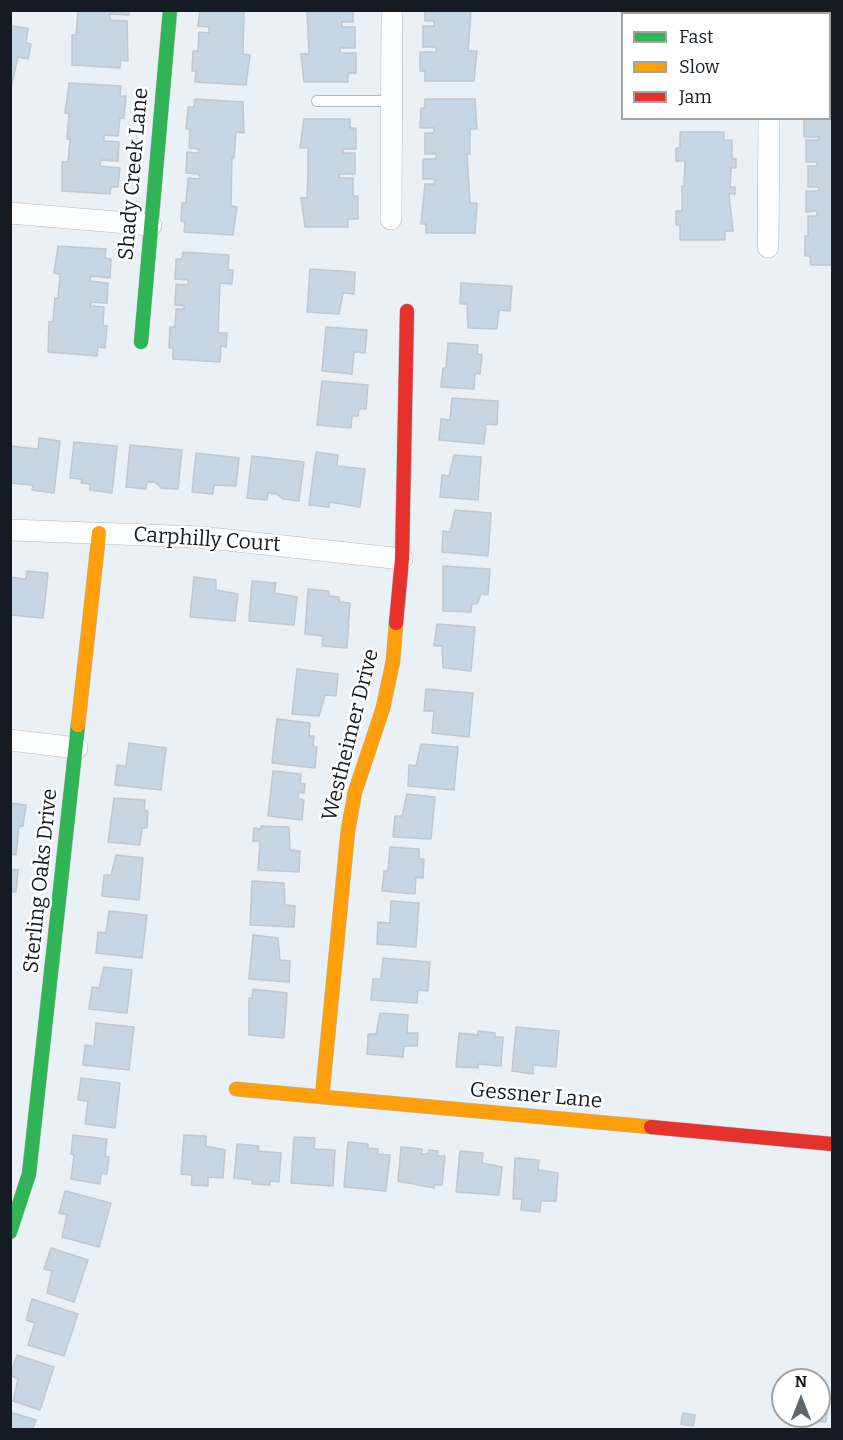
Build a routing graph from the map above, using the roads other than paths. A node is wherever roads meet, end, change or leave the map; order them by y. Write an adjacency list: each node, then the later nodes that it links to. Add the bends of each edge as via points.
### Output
1 (170, 10): 8 (street, Shady Creek Lane)
2 (392, 10): 4 (street)
3 (317, 101): 4 (lane)
4 (392, 101): 7 (street)
5 (769, 120): 9 (street)
6 (10, 213): 8 (street)
7 (391, 219)
8 (151, 225): 11 (street, Shady Creek Lane)
9 (768, 247)
10 (407, 310): 14 (street, Westheimer Drive)
11 (141, 342)
12 (10, 530): 13 (street, Carphilly Court)
13 (99, 532): 14 (street, Carphilly Court, via 250,541); 16 (street, Sterling Oaks Drive)
14 (402, 559): 18 (street, Westheimer Drive, via 389,685 355,792 348,830)
15 (10, 740): 16 (street)
16 (77, 748): 20 (street, Sterling Oaks Drive, via 29,1174)
17 (236, 1089): 18 (street, Gessner Lane)
18 (322, 1097): 19 (street, Gessner Lane)
19 (832, 1144)
20 (10, 1232)

